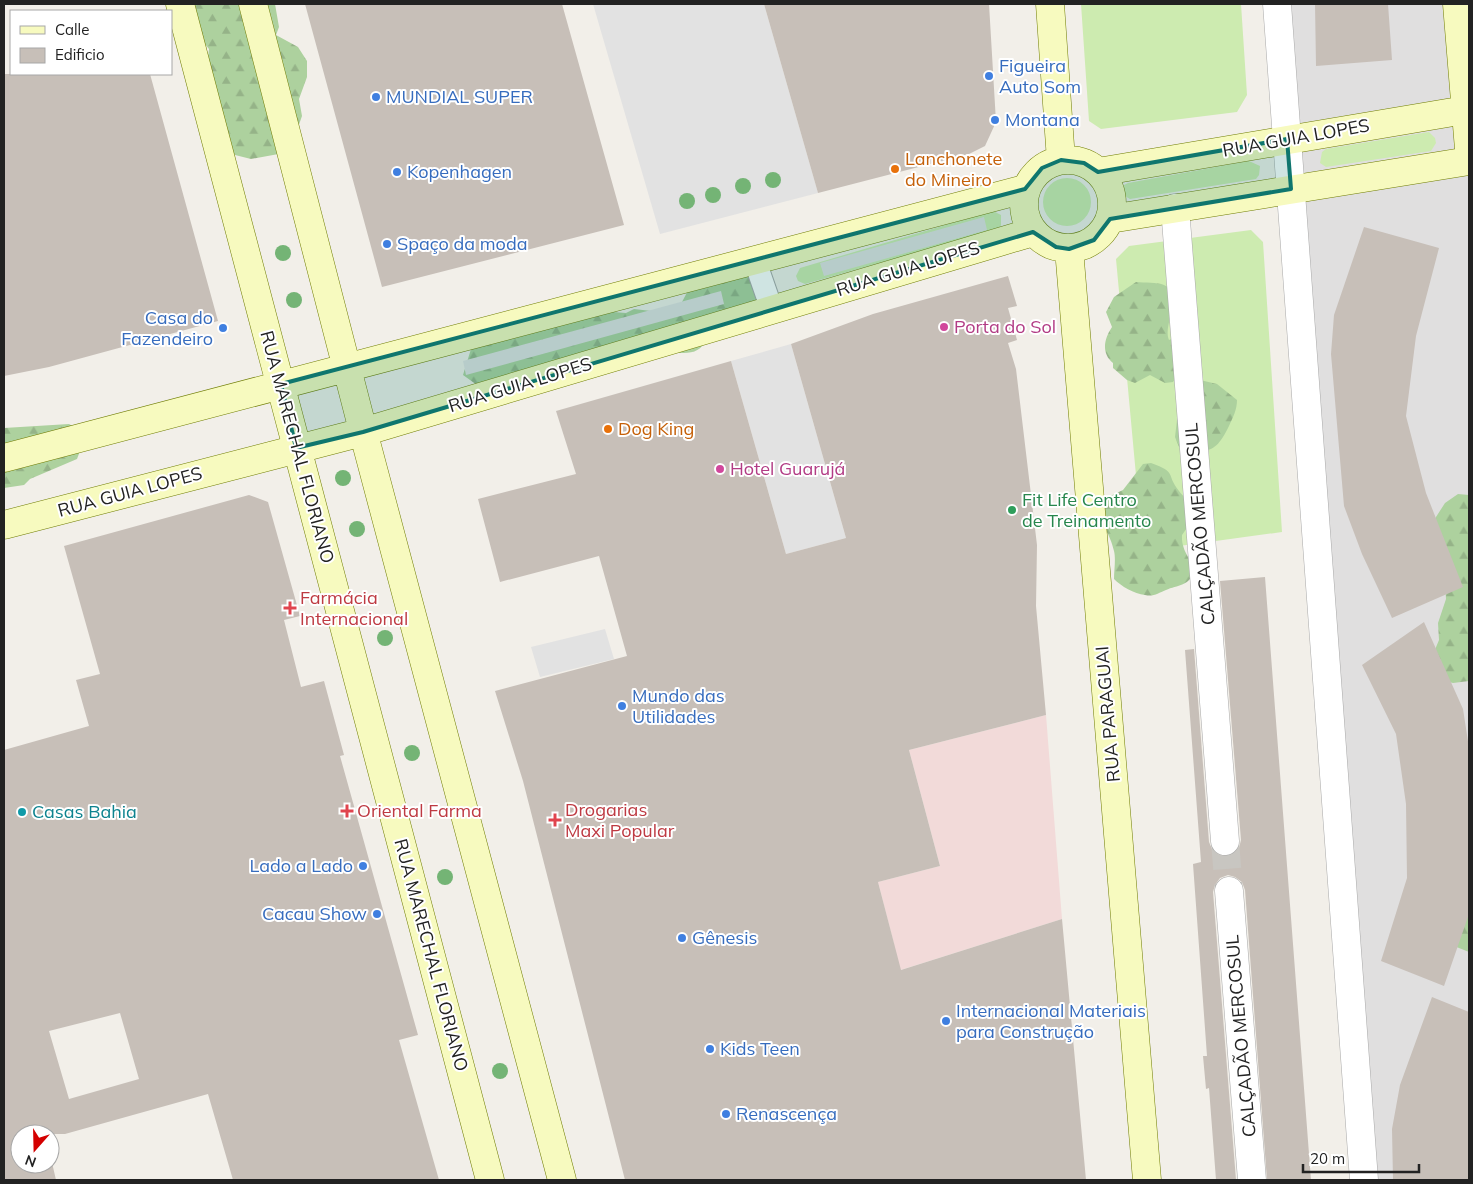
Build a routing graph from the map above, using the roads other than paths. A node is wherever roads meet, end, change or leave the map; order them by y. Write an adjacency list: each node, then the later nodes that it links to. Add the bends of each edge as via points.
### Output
1 (180, 4): 21 (main road, RUA MARECHAL FLORIANO)
2 (253, 4): 20 (main road)
3 (1050, 4): 9 (main road)
4 (1277, 4): 7 (street)
5 (1456, 4): 6 (main road)
6 (1467, 111): 7 (main road, RUA GUIA LOPES); 8 (main road)
7 (1287, 140): 11 (main road, RUA GUIA LOPES); 13 (street)
8 (1469, 149)
9 (1061, 160): 11 (main road, via 1084,163); 12 (main road, via 1042,168)
10 (1469, 161): 13 (main road)
11 (1098, 172): 15 (main road, via 1110,193)
12 (1026, 189): 16 (main road, via 1023,207); 18 (main road)
13 (1291, 189): 14 (main road); 32 (street)
14 (1175, 208): 15 (main road); 26 (street, CALÇADÃO MERCOSUL)
15 (1110, 218): 17 (main road, via 1094,240)
16 (1033, 232): 17 (main road, via 1043,241); 19 (main road, RUA GUIA LOPES)
17 (1069, 249): 30 (main road, RUA PARAGUAI)
18 (755, 260): 19 (lane); 20 (main road)
19 (772, 310): 22 (main road, RUA GUIA LOPES)
20 (347, 369): 21 (main road); 22 (main road)
21 (281, 384): 23 (main road, RUA MARECHAL FLORIANO); 24 (main road)
22 (363, 432): 23 (main road, RUA GUIA LOPES); 29 (main road)
23 (296, 448): 25 (main road, RUA GUIA LOPES); 28 (main road, RUA MARECHAL FLORIANO)
24 (4, 458)
25 (4, 525)
26 (1226, 841)
27 (1229, 891): 31 (street, CALÇADÃO MERCOSUL)
28 (490, 1180)
29 (562, 1180)
30 (1147, 1180)
31 (1252, 1180)
32 (1364, 1180)

